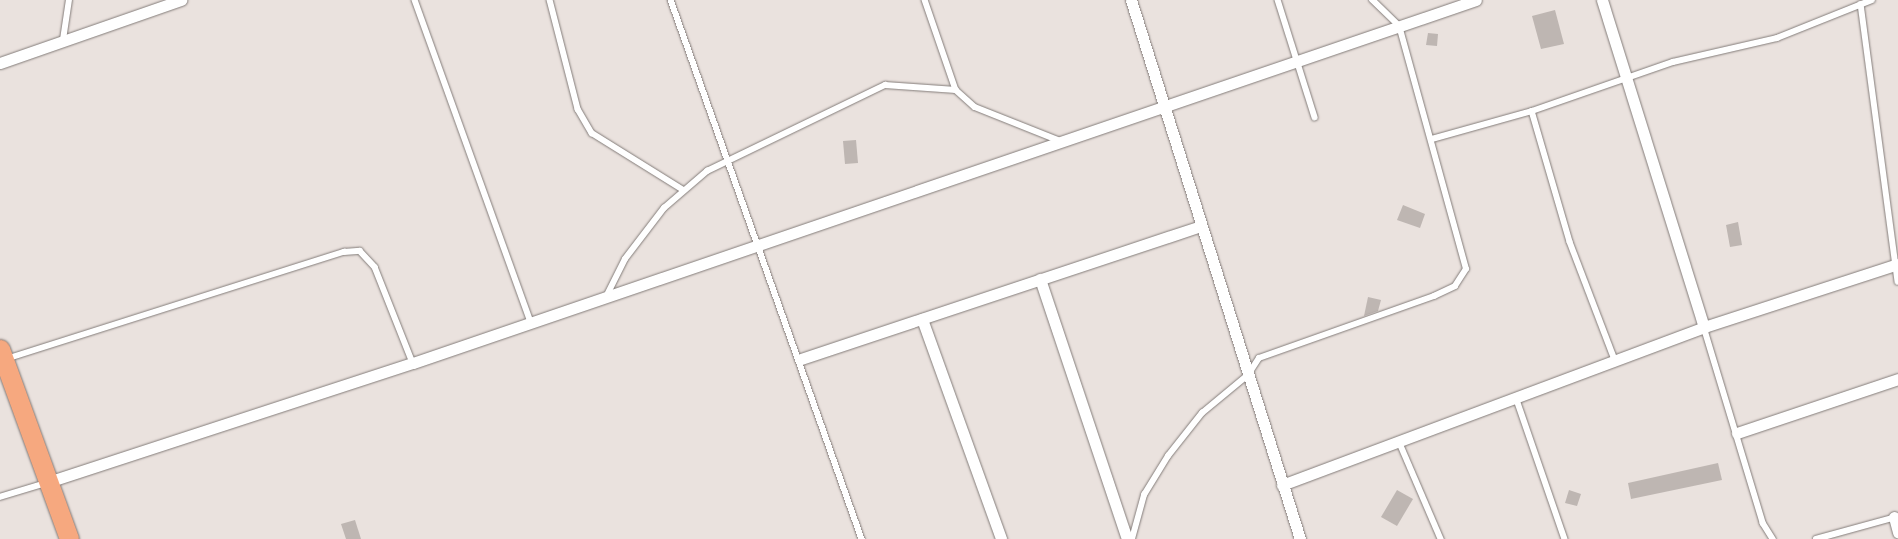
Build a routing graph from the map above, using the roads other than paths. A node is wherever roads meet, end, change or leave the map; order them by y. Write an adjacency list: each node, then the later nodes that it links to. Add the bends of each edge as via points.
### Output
1 (69, 0): 15 (lane)
2 (181, 0): 15 (street)
3 (415, 0): 34 (lane)
4 (550, 0): 26 (lane, via 578,109 592,133)
5 (671, 0): 25 (lane)
6 (925, 0): 19 (lane)
7 (1131, 0): 20 (street)
8 (1278, 0): 16 (lane)
9 (1372, 0): 14 (lane)
10 (1476, 0): 14 (street)
11 (1602, 0): 18 (street)
12 (1872, 0): 13 (lane)
13 (1861, 4): 18 (lane, via 1815,26 1673,62); 29 (lane)
14 (1399, 26): 16 (street); 23 (lane)
15 (63, 40): 17 (street)
16 (1298, 61): 20 (street); 22 (lane)
17 (0, 64)
18 (1627, 81): 21 (lane); 35 (street)
19 (956, 90): 24 (lane, via 975,107); 25 (lane, via 885,85)
20 (1162, 107): 24 (street); 27 (street)
21 (1532, 111): 23 (lane); 38 (lane, via 1570,242)
22 (1315, 117)
23 (1432, 139): 40 (lane, via 1464,250 1466,269 1455,286 1278,348 1259,358)
24 (1061, 142): 28 (street)
25 (728, 160): 26 (lane); 28 (lane)
26 (682, 189): 32 (lane, via 625,259)
27 (1200, 226): 30 (street); 40 (street)
28 (758, 245): 32 (street); 37 (lane)
29 (1897, 264): 31 (lane); 35 (street)
30 (1040, 279): 33 (street); 53 (street)
31 (1898, 282)
32 (606, 297): 34 (street)
33 (922, 319): 37 (street); 52 (street)
34 (531, 323): 39 (street)
35 (1704, 327): 38 (street); 43 (lane)
36 (2, 354): 39 (lane, via 344,252 360,251 375,267); 45 (highway)
37 (801, 359): 51 (lane)
38 (1614, 360): 42 (street)
39 (413, 363): 45 (street)
40 (1248, 375): 46 (street); 54 (lane, via 1202,412 1168,456 1144,495)
41 (1898, 379): 43 (street)
42 (1516, 397): 44 (street); 57 (lane)
43 (1737, 433): 58 (lane, via 1763,523)
44 (1399, 441): 46 (street); 56 (lane)
45 (48, 482): 47 (lane); 50 (highway)
46 (1282, 485): 55 (street)
47 (0, 497)
48 (1896, 516): 49 (street); 59 (lane)
49 (1898, 532)
50 (69, 539)
51 (862, 539)
52 (1001, 539)
53 (1127, 539)
54 (1132, 539)
55 (1300, 539)
56 (1440, 539)
57 (1565, 539)
58 (1773, 539)
59 (1816, 539)

